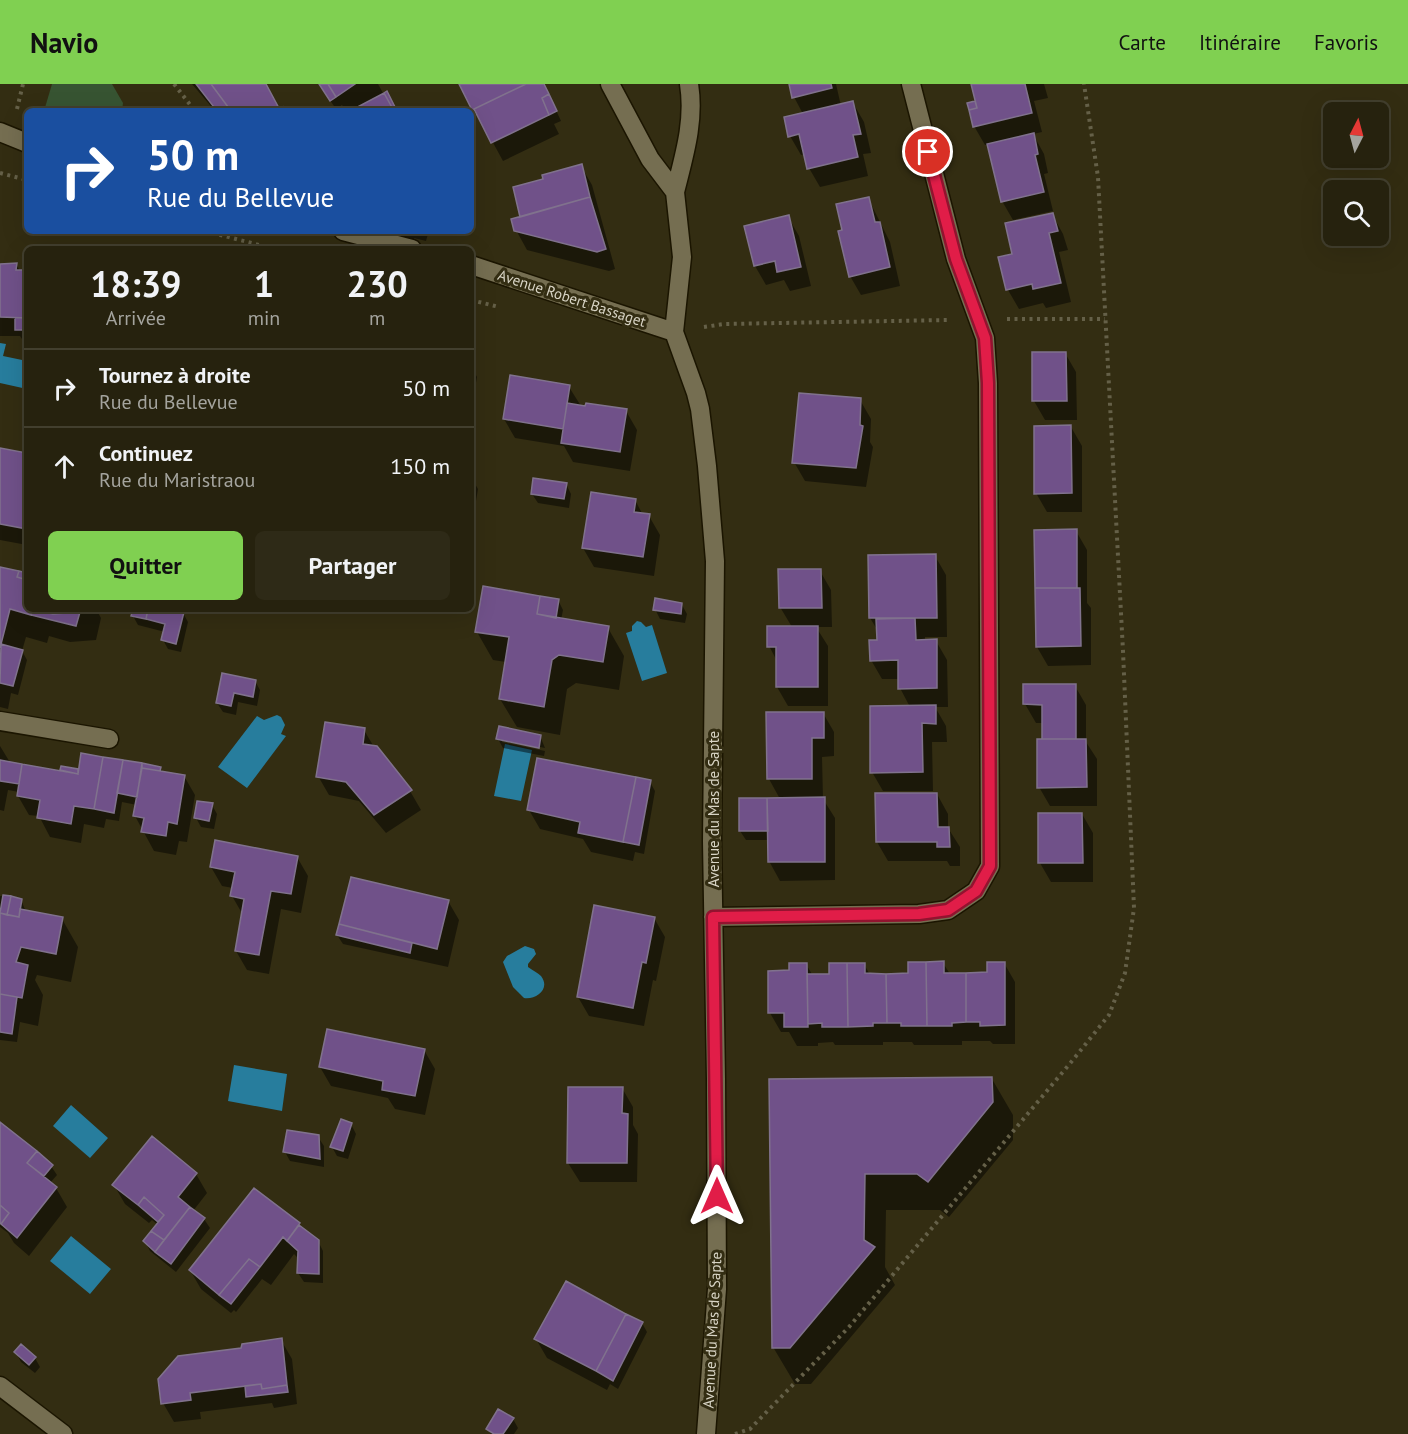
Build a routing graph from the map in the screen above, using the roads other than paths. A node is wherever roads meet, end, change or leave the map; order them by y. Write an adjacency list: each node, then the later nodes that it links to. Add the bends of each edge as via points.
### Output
1 (610, 84): 6 (street, via 650,159)
2 (689, 84): 6 (street, via 691,121)
3 (910, 84): 13 (street, via 956,259 985,338 990,866 976,891 948,910 919,914)
4 (0, 132): 5 (street)
5 (24, 142)
6 (675, 192): 10 (street, via 682,257)
7 (354, 234): 8 (street)
8 (400, 246)
9 (474, 266): 10 (street, Avenue Robert Bassaget)
10 (674, 332): 13 (street, Avenue du Mas de Sapte, via 700,409 715,561)
11 (0, 721): 12 (street)
12 (109, 739)
13 (713, 917): 16 (street, Avenue du Mas de Sapte, via 717,1289)
14 (0, 1386): 15 (street)
15 (63, 1434)
16 (706, 1434)

